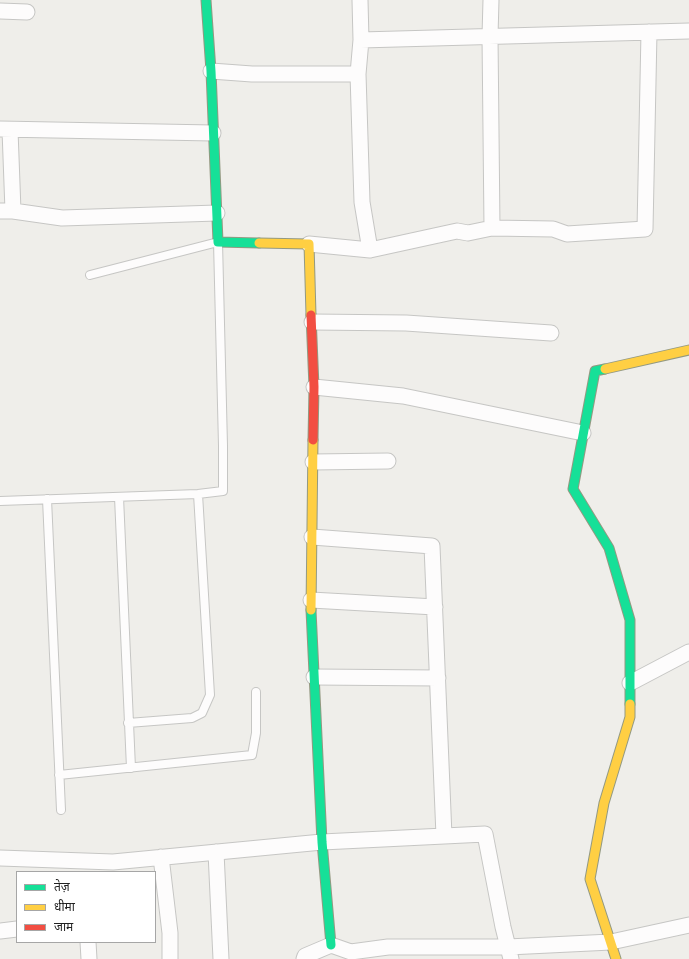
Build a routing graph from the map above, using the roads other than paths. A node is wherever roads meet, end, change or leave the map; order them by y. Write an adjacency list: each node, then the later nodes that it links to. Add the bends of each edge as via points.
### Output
1 (206, 0): 10 (street)
2 (360, 0): 9 (street)
3 (491, 0): 8 (street)
4 (0, 11): 5 (street)
5 (27, 12)
6 (689, 31): 7 (street)
7 (649, 32): 8 (street); 16 (street, via 645,229 567,234 553,229)
8 (490, 36): 9 (street); 16 (street)
9 (361, 40): 11 (street)
10 (211, 71): 11 (street, via 252,74); 13 (street)
11 (358, 74): 19 (street, via 362,202)
12 (5, 129): 13 (street); 14 (street)
13 (213, 133): 15 (street)
14 (6, 211): 15 (street, via 62,218)
15 (217, 213): 17 (street)
16 (492, 228): 19 (street, via 468,233 457,231)
17 (218, 242): 18 (street); 20 (lane); 28 (lane, via 223,492)
18 (309, 244): 19 (street); 21 (street)
19 (370, 250)
20 (90, 275)
21 (312, 322): 22 (street, via 406,324); 24 (street)
22 (551, 333)
23 (689, 350): 25 (street, via 595,371)
24 (314, 387): 25 (street, via 404,396); 27 (street)
25 (583, 434): 38 (street, via 573,489 609,548 630,620)
26 (388, 461): 27 (street)
27 (313, 462): 32 (street)
28 (198, 494): 29 (lane); 40 (lane, via 210,695 202,713 192,718)
29 (119, 497): 30 (lane); 40 (lane)
30 (47, 499): 31 (lane); 42 (lane)
31 (0, 501)
32 (312, 537): 33 (street); 34 (street, via 432,546)
33 (311, 600): 34 (street); 36 (street)
34 (434, 607): 37 (street)
35 (689, 652): 38 (street)
36 (314, 677): 37 (street); 45 (street)
37 (438, 678): 44 (street)
38 (630, 683): 53 (street, via 630,717 604,804 590,879)
39 (256, 692): 41 (lane, via 256,733 252,755)
40 (128, 723): 41 (lane)
41 (131, 768): 42 (lane)
42 (59, 775): 43 (lane)
43 (61, 810)
44 (444, 836): 45 (street); 56 (street, via 485,834)
45 (322, 842): 46 (street); 55 (street)
46 (216, 852): 47 (street); 60 (street)
47 (161, 857): 49 (street); 59 (street, via 170,933)
48 (0, 858): 49 (street)
49 (88, 866)
50 (689, 925): 53 (street)
51 (16, 929): 52 (street)
52 (0, 931)
53 (610, 942): 56 (street); 62 (street)
54 (88, 943): 58 (street)
55 (331, 945): 57 (street); 61 (street, via 304,956)
56 (509, 953): 57 (street, via 388,947)
57 (351, 956)
58 (89, 959)
59 (170, 959)
60 (221, 959)
61 (304, 959)
62 (616, 959)

